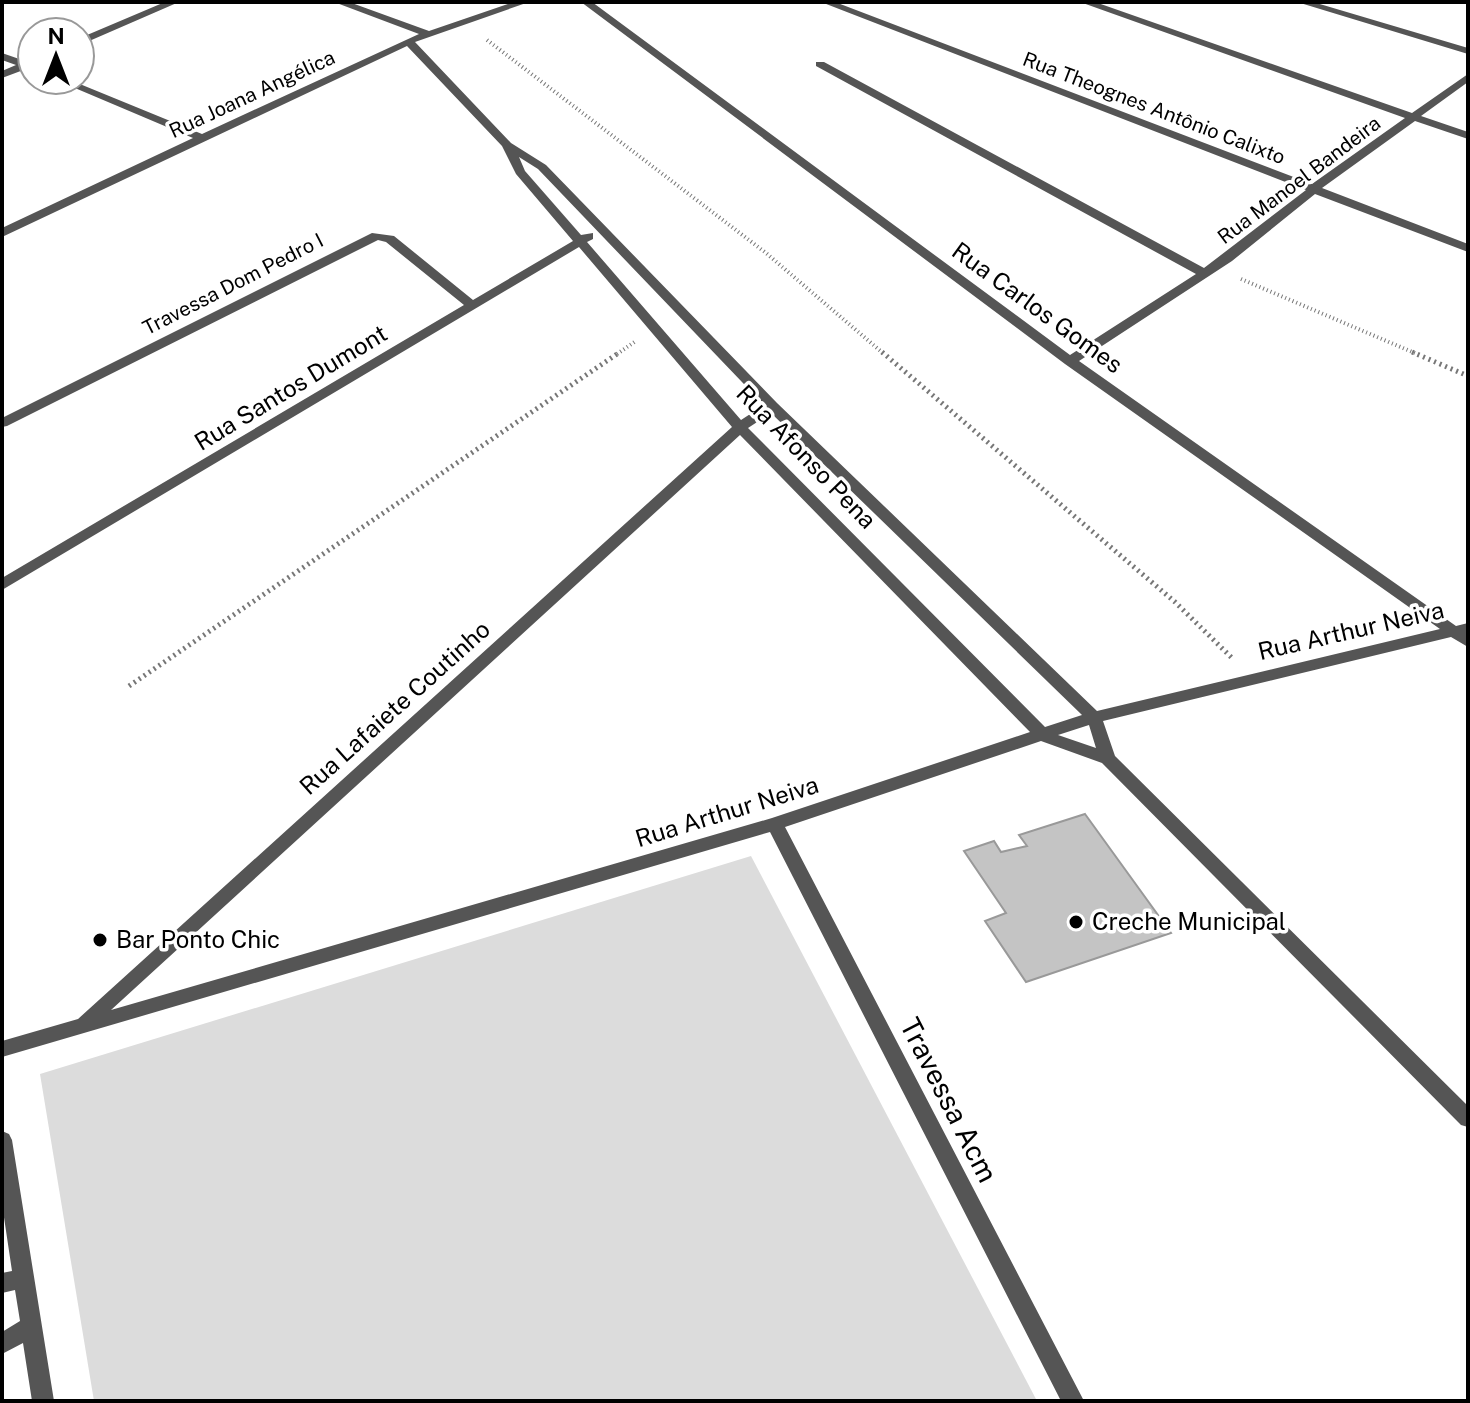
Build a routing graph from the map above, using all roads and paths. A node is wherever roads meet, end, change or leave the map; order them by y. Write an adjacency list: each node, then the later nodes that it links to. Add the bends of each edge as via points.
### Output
1 (174, 2): 10 (street)
2 (339, 2): 9 (street)
3 (524, 2): 8 (street, Rua Joana Angélica)
4 (586, 2): 28 (street, Rua Carlos Gomes)
5 (826, 2): 20 (street, Rua Theognes Antônio Calixto)
6 (1085, 2): 16 (street)
7 (1302, 2): 12 (street)
8 (464, 22): 9 (street, Rua Joana Angélica); 35 (path, via 766,253 1175,602)
9 (429, 34): 11 (street, Rua Joana Angélica)
10 (96, 35)
11 (408, 41): 18 (street, Rua Joana Angélica); 19 (street, Rua Afonso Pena)
12 (1468, 51)
13 (820, 64): 25 (street)
14 (1468, 77): 16 (street, Rua Manoel Bandeira)
15 (96, 94): 18 (street)
16 (1414, 116): 17 (street); 20 (street, Rua Manoel Bandeira)
17 (1468, 136)
18 (202, 138): 22 (street, Rua Joana Angélica)
19 (507, 145): 21 (street, Rua Afonso Pena, via 534,160); 23 (street, Rua Afonso Pena, via 520,172)
20 (1315, 188): 24 (street, Rua Theognes Antônio Calixto); 25 (street, Rua Manoel Bandeira)
21 (602, 229): 23 (street, Rua Santos Dumont); 30 (street, Rua Afonso Pena)
22 (2, 233)
23 (581, 240): 26 (street, Rua Santos Dumont); 27 (street, Rua Afonso Pena)
24 (1468, 248)
25 (1209, 270): 28 (street, Rua Manoel Bandeira); 29 (path)
26 (472, 305): 31 (street, Travessa Dom Pedro I, via 390,239 376,236); 33 (street, Rua Santos Dumont)
27 (657, 327): 32 (street, Rua Afonso Pena); 36 (path)
28 (1070, 361): 34 (street, Rua Carlos Gomes)
29 (1468, 376)
30 (772, 406): 32 (street, Rua Lafaiete Coutinho); 37 (street, Rua Afonso Pena)
31 (2, 423)
32 (740, 427): 38 (street, Rua Afonso Pena); 41 (street, Rua Lafaiete Coutinho)
33 (2, 585)
34 (1463, 634): 35 (street, Rua Arthur Neiva)
35 (1253, 678): 37 (street, Rua Arthur Neiva)
36 (129, 686)
37 (1094, 717): 38 (street, Rua Arthur Neiva); 39 (street, Rua Afonso Pena)
38 (1044, 736): 39 (street, Rua Afonso Pena); 40 (street, Rua Arthur Neiva)
39 (1108, 759): 43 (street, Rua Afonso Pena)
40 (775, 824): 41 (street, Rua Arthur Neiva); 50 (street, Travessa Acm)
41 (83, 1024): 42 (street, Rua Arthur Neiva)
42 (2, 1049)
43 (1468, 1119)
44 (2, 1140): 45 (street)
45 (24, 1278): 46 (street); 47 (street)
46 (2, 1283)
47 (31, 1326): 48 (street); 49 (street)
48 (2, 1344)
49 (43, 1401)
50 (1073, 1401)

